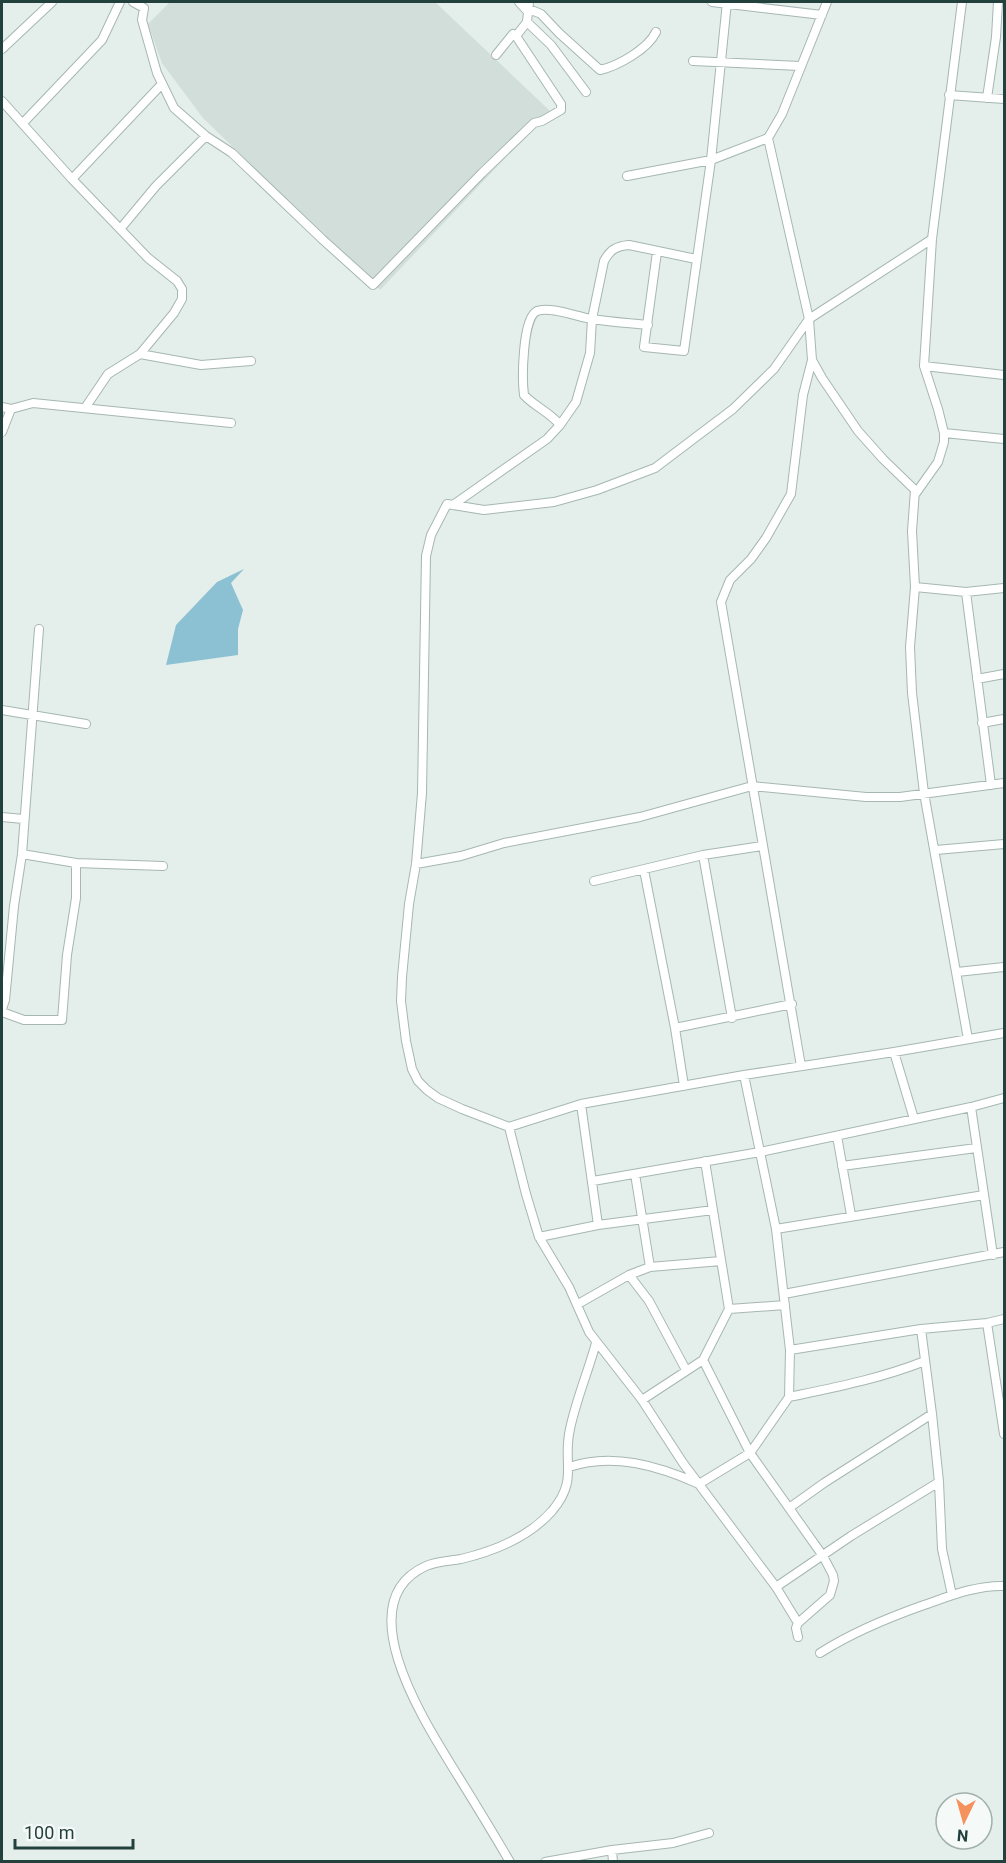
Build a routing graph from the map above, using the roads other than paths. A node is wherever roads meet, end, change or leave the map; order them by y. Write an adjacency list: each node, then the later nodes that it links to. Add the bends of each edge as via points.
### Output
1 (52, 2): 17 (street)
2 (120, 2): 28 (street, via 102,40)
3 (133, 2): 22 (street, via 144,8 142,20)
4 (519, 2): 11 (street)
5 (529, 2): 11 (street)
6 (711, 2): 10 (street)
7 (827, 2): 12 (street)
8 (962, 2): 24 (street)
9 (998, 2): 16 (street)
10 (727, 3): 12 (street); 20 (street)
11 (528, 12): 13 (street); 14 (street, via 541,14 600,70 634,54)
12 (822, 15): 21 (street)
13 (527, 22): 15 (street); 23 (street, via 551,45)
14 (656, 32)
15 (516, 36): 18 (street, via 513,34); 29 (street, via 561,104 561,110 534,123 375,285 232,153)
16 (1000, 38): 25 (street)
17 (2, 49)
18 (496, 55)
19 (693, 61): 20 (street)
20 (722, 63): 21 (street); 31 (street)
21 (800, 66): 30 (street, via 782,114)
22 (161, 85): 29 (street, via 174,108); 33 (street)
23 (586, 92)
24 (949, 95): 25 (street); 35 (street)
25 (987, 98): 26 (street)
26 (1005, 99)
27 (2, 101): 28 (street)
28 (23, 123): 33 (street)
29 (206, 136): 34 (street)
30 (768, 138): 31 (street); 39 (street)
31 (711, 160): 32 (street); 37 (street)
32 (627, 176)
33 (72, 179): 34 (street)
34 (121, 228): 41 (street, via 148,258 177,281 183,294 174,313)
35 (932, 239): 39 (street); 44 (street)
36 (657, 252): 37 (street); 38 (street, via 620,245 608,254); 40 (street)
37 (696, 260): 40 (street, via 684,351 644,347)
38 (592, 319): 40 (street); 50 (street, via 590,353 576,402); 50 (street, via 549,309 538,310 528,323 524,395)
39 (809, 319): 42 (street); 55 (street, via 780,362 750,393 655,468 554,502 502,510)
40 (648, 325)
41 (140, 354): 43 (street, via 201,365); 47 (street, via 108,374)
42 (812, 360): 54 (street, via 858,431 913,486); 69 (street, via 803,395 791,494 751,559 729,580 722,602)
43 (250, 362)
44 (924, 366): 45 (street); 52 (street)
45 (1005, 375)
46 (2, 407): 48 (street)
47 (85, 408): 48 (street, via 33,403); 49 (street)
48 (10, 409): 51 (street)
49 (231, 423)
50 (560, 425): 55 (street, via 542,443)
51 (2, 432)
52 (944, 433): 53 (street); 54 (street, via 938,462)
53 (1005, 439)
54 (916, 494): 56 (street, via 912,531)
55 (453, 505): 79 (street, via 447,504 427,546 422,793)
56 (915, 587): 58 (street); 70 (street, via 910,670)
57 (1005, 588): 58 (street)
58 (966, 592): 61 (street)
59 (39, 629): 63 (street)
60 (1005, 674): 61 (street)
61 (977, 680): 65 (street)
62 (2, 710): 63 (street)
63 (34, 715): 66 (street); 72 (street)
64 (1005, 719): 65 (street)
65 (982, 723): 68 (street)
66 (86, 724)
67 (1005, 783): 68 (street)
68 (990, 785): 70 (street)
69 (752, 786): 70 (street, via 866,797); 74 (street); 79 (street, via 640,817 515,840)
70 (924, 793): 75 (street)
71 (2, 817): 72 (street)
72 (23, 819): 76 (street)
73 (1005, 843): 75 (street)
74 (762, 846): 77 (street); 85 (street)
75 (936, 850): 84 (street)
76 (22, 854): 78 (street); 86 (street)
77 (704, 855): 81 (street); 87 (street)
78 (76, 863): 80 (street); 86 (street, via 76,898 62,1020 24,1020)
79 (416, 864): 99 (street, via 401,993 411,1069 418,1081 438,1098)
80 (163, 866)
81 (644, 870): 82 (street); 88 (street)
82 (594, 881)
83 (1005, 967): 84 (street)
84 (957, 972): 90 (street)
85 (792, 1004): 87 (street); 92 (street)
86 (2, 1011)
87 (732, 1018): 88 (street)
88 (675, 1028): 94 (street)
89 (1005, 1033): 90 (street)
90 (968, 1039): 91 (street)
91 (894, 1052): 92 (street); 98 (street)
92 (801, 1066): 93 (street)
93 (744, 1075): 94 (street); 102 (street)
94 (684, 1086): 96 (street)
95 (1005, 1098): 97 (street)
96 (581, 1104): 99 (street); 106 (street)
97 (971, 1107): 98 (street); 101 (street)
98 (914, 1119): 100 (street)
99 (509, 1126): 113 (street)
100 (837, 1136): 102 (street); 104 (street)
101 (976, 1148): 104 (street); 107 (street)
102 (760, 1152): 103 (street); 112 (street)
103 (705, 1161): 105 (street); 108 (street)
104 (842, 1166): 109 (street)
105 (635, 1174): 106 (street); 110 (street)
106 (593, 1181): 111 (street)
107 (984, 1195): 109 (street); 115 (street)
108 (713, 1210): 110 (street); 116 (street)
109 (851, 1215): 112 (street)
110 (641, 1218): 111 (street); 117 (street)
111 (598, 1225): 113 (street)
112 (776, 1229): 119 (street)
113 (539, 1237): 120 (street)
114 (1005, 1252): 115 (street)
115 (993, 1255): 119 (street)
116 (721, 1261): 117 (street); 122 (street)
117 (650, 1267): 118 (street)
118 (629, 1275): 120 (street); 130 (street, via 649,1301)
119 (784, 1294): 121 (street)
120 (578, 1304): 126 (street)
121 (785, 1305): 122 (street); 127 (street)
122 (729, 1309): 128 (street)
123 (1005, 1319): 124 (street)
124 (987, 1323): 125 (street); 134 (street)
125 (921, 1329): 127 (street); 129 (street)
126 (596, 1343): 132 (street); 136 (street, via 569,1433)
127 (790, 1350): 131 (street)
128 (703, 1360): 130 (street); 135 (street)
129 (925, 1361): 131 (street, via 867,1381); 133 (street)
130 (686, 1370): 132 (street)
131 (789, 1397): 135 (street)
132 (642, 1400): 138 (street)
133 (932, 1414): 137 (street); 139 (street)
134 (1005, 1434)
135 (750, 1454): 138 (street); 139 (street)
136 (569, 1467): 138 (street, via 596,1461 626,1462 650,1466); 149 (street, via 566,1488 538,1524 520,1538 490,1551 418,1571 401,1585 392,1621 396,1656 409,1690)
137 (939, 1482): 140 (street); 143 (street, via 942,1549)
138 (699, 1484): 142 (street)
139 (789, 1508): 140 (street)
140 (823, 1556): 142 (street); 144 (street, via 833,1575 832,1591)
141 (1005, 1586): 143 (street)
142 (777, 1587): 144 (street)
143 (952, 1595): 146 (street, via 879,1621)
144 (798, 1623): 145 (street)
145 (798, 1637)
146 (820, 1653)
147 (709, 1833): 148 (street, via 673,1843)
148 (612, 1850): 150 (street); 151 (street)
149 (510, 1862)
150 (545, 1862)
151 (613, 1862)

